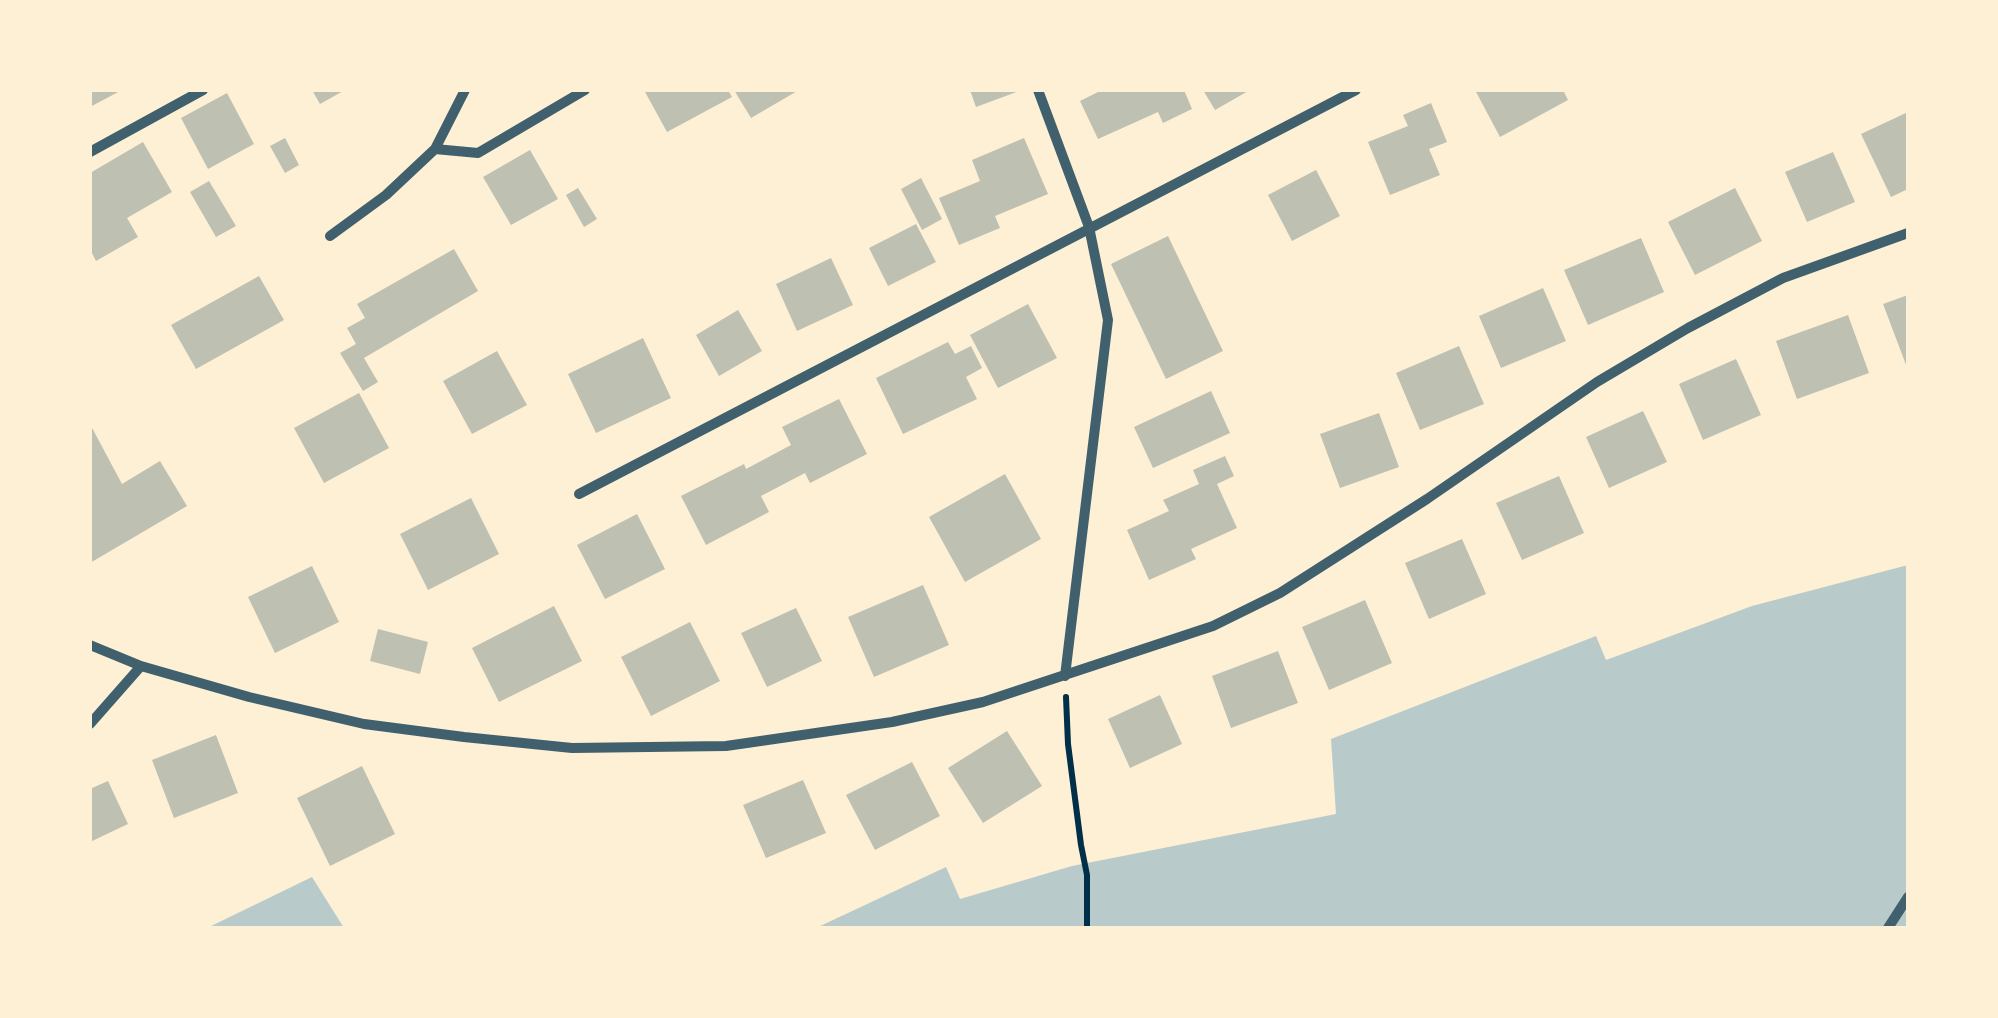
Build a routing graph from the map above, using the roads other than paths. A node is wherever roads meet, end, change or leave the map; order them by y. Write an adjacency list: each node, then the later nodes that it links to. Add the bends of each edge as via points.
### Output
1 (203, 90): 7 (street)
2 (465, 90): 6 (street)
3 (585, 90): 6 (street, via 478,153)
4 (1038, 90): 8 (street)
5 (1356, 90): 8 (street)
6 (436, 148): 10 (street)
7 (90, 152)
8 (1089, 227): 11 (street); 14 (street, via 1108,320)
9 (1908, 233): 14 (street, via 1784,278 1688,328 1280,593 1213,626)
10 (330, 236)
11 (579, 494)
12 (90, 645): 13 (street)
13 (141, 666): 14 (street, via 364,724 590,748 726,746 799,737 983,702); 15 (street)
14 (1065, 676)
15 (90, 724)
16 (1908, 897): 17 (street)
17 (1888, 928)

